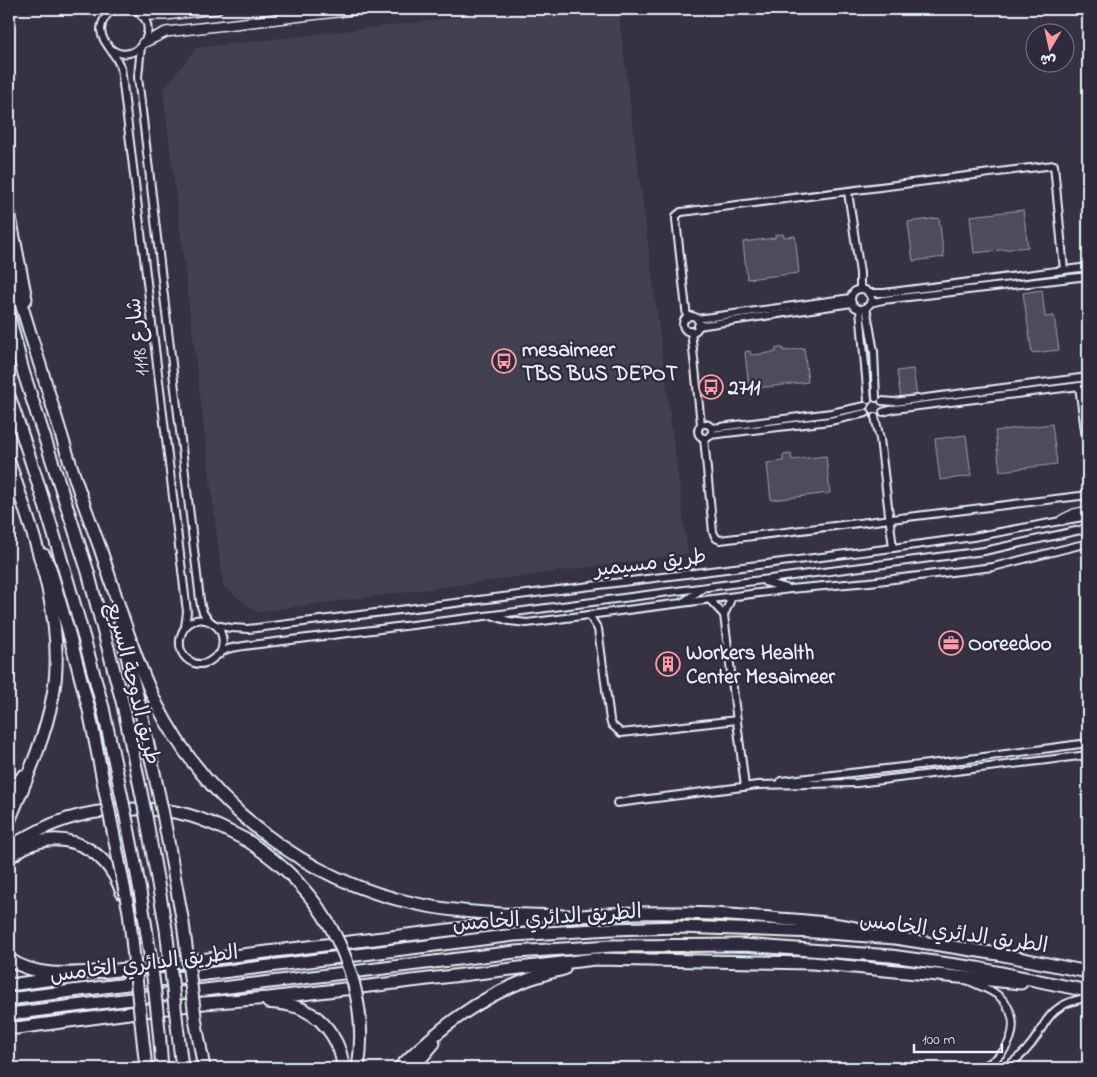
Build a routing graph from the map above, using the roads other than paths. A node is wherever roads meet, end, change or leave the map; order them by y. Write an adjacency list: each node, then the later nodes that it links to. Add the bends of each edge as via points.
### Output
1 (115, 9): 4 (street)
2 (217, 9): 5 (street, via 165,15)
3 (362, 9): 6 (street, via 166,32)
4 (108, 11): 7 (street, شارع 1118, via 101,26 103,40)
5 (138, 11): 6 (street, شارع 1118, via 148,29)
6 (142, 45): 7 (street, via 126,53); 56 (street, شارع 1118, via 138,77 198,590 204,616)
7 (108, 46): 57 (street, شارع 1118, via 120,68 187,612)
8 (848, 192): 12 (street, via 1054,165); 14 (street); 19 (street, via 681,212 676,220)
9 (9, 212): 23 (highway)
10 (9, 261): 23 (highway)
11 (1088, 267): 12 (street)
12 (1064, 270): 15 (street)
13 (1088, 276): 17 (street, via 883,300)
14 (860, 289): 15 (street); 16 (street, via 855,291)
15 (868, 293): 17 (street, via 870,296)
16 (851, 301): 17 (street); 20 (street); 21 (street)
17 (865, 306): 28 (street); 29 (street)
18 (9, 316): 90 (highway, طريق الدوحة السريع, bridge, via 26,380 88,572 123,705 166,929)
19 (687, 318): 20 (street); 22 (street, via 684,327)
20 (697, 318): 21 (street)
21 (698, 326): 22 (street)
22 (691, 331): 32 (street)
23 (35, 347): 43 (highway)
24 (1088, 377): 28 (street, via 894,402)
25 (1088, 385): 26 (street)
26 (1079, 386): 30 (street); 34 (street)
27 (9, 396): 89 (highway, طريق الدوحة السريع, bridge, via 68,576 103,708 140,886)
28 (879, 399): 29 (street); 30 (street, via 884,406)
29 (866, 406): 31 (street); 33 (street, via 830,421)
30 (883, 412): 31 (street)
31 (875, 417): 39 (street)
32 (701, 424): 33 (street, via 707,424); 33 (street, via 697,432 700,436)
33 (709, 434): 39 (street, via 713,532 720,540)
34 (1088, 453)
35 (9, 462): 42 (highway)
36 (1088, 495): 39 (street)
37 (1088, 511): 40 (street)
38 (1088, 516): 40 (street, طريق مسيمير)
39 (889, 519): 45 (street)
40 (1062, 520): 45 (street, طريق مسيمير)
41 (1086, 530): 46 (street, طريق مسيمير, via 984,551)
42 (33, 533): 63 (highway, via 55,630 55,677 48,716); 73 (highway, bridge, via 50,568 89,710)
43 (98, 541): 71 (highway, via 146,681 167,723 201,773 260,831 308,864 352,885 390,898 443,909); 86 (highway, bridge, via 140,704 163,814)
44 (1088, 543): 48 (street, via 993,567)
45 (893, 548): 56 (street, طريق مسيمير, via 248,629)
46 (761, 581): 47 (street, طريق مسيمير); 48 (street)
47 (703, 588): 51 (street); 53 (street, طريق مسيمير)
48 (790, 589): 49 (street)
49 (732, 597): 50 (street); 55 (street)
50 (710, 600): 51 (street); 55 (street)
51 (682, 603): 52 (street)
52 (605, 613): 54 (street); 58 (street)
53 (493, 615): 54 (street, via 521,623); 59 (street, طريق مسيمير, via 251,645 227,649)
54 (589, 615): 58 (street)
55 (724, 615): 60 (street)
56 (213, 623): 57 (street, via 197,620); 59 (street, via 220,630 223,642)
57 (185, 627): 59 (street, via 180,647 188,659 208,663)
58 (598, 629): 60 (street, via 610,720 621,734)
59 (220, 654)
60 (737, 720): 65 (street)
61 (1088, 744): 64 (street)
62 (1088, 754): 64 (street, via 857,783)
63 (35, 758): 66 (highway); 68 (highway)
64 (758, 785): 65 (street)
65 (745, 787): 67 (street)
66 (9, 795)
67 (617, 802)
68 (9, 820)
69 (9, 847): 94 (highway, bridge, via 74,817 135,810 170,811 190,816 248,841 300,884 333,930 347,963 358,1009)
70 (9, 858): 73 (highway, bridge, via 19,850 44,841 62,841 81,845 103,859 118,882)
71 (576, 916): 72 (highway, via 640,912 736,914 839,924); 76 (highway)
72 (895, 938): 77 (highway, الطريق الدائري الخامس); 82 (highway, الطريق الدائري الخامس, via 680,927 514,935)
73 (133, 940): 88 (highway, bridge)
74 (9, 959): 76 (highway, via 52,973)
75 (643, 960): 78 (highway, via 812,963); 83 (highway, via 595,959); 84 (highway, via 544,973 507,987)
76 (110, 971): 79 (highway)
77 (1088, 972)
78 (964, 978): 80 (highway); 97 (street, via 1000,997 1012,1016 1007,1048 995,1061)
79 (9, 985)
80 (1083, 989): 85 (highway, الطريق الدائري الخامس, via 977,968 891,956 744,945 612,946 506,953)
81 (1088, 996): 98 (street, via 1054,1011 1025,1052)
82 (9, 999)
83 (204, 1004): 87 (highway); 93 (highway, via 266,1002 306,1010 321,1021 335,1040)
84 (478, 1004): 95 (highway, via 442,1028); 96 (highway)
85 (9, 1014)
86 (196, 1024): 91 (highway); 92 (highway)
87 (9, 1028)
88 (146, 1068)
89 (162, 1068)
90 (182, 1068)
91 (196, 1068)
92 (204, 1068)
93 (343, 1068)
94 (358, 1068)
95 (399, 1068)
96 (413, 1068)
97 (979, 1068)
98 (1003, 1068)

